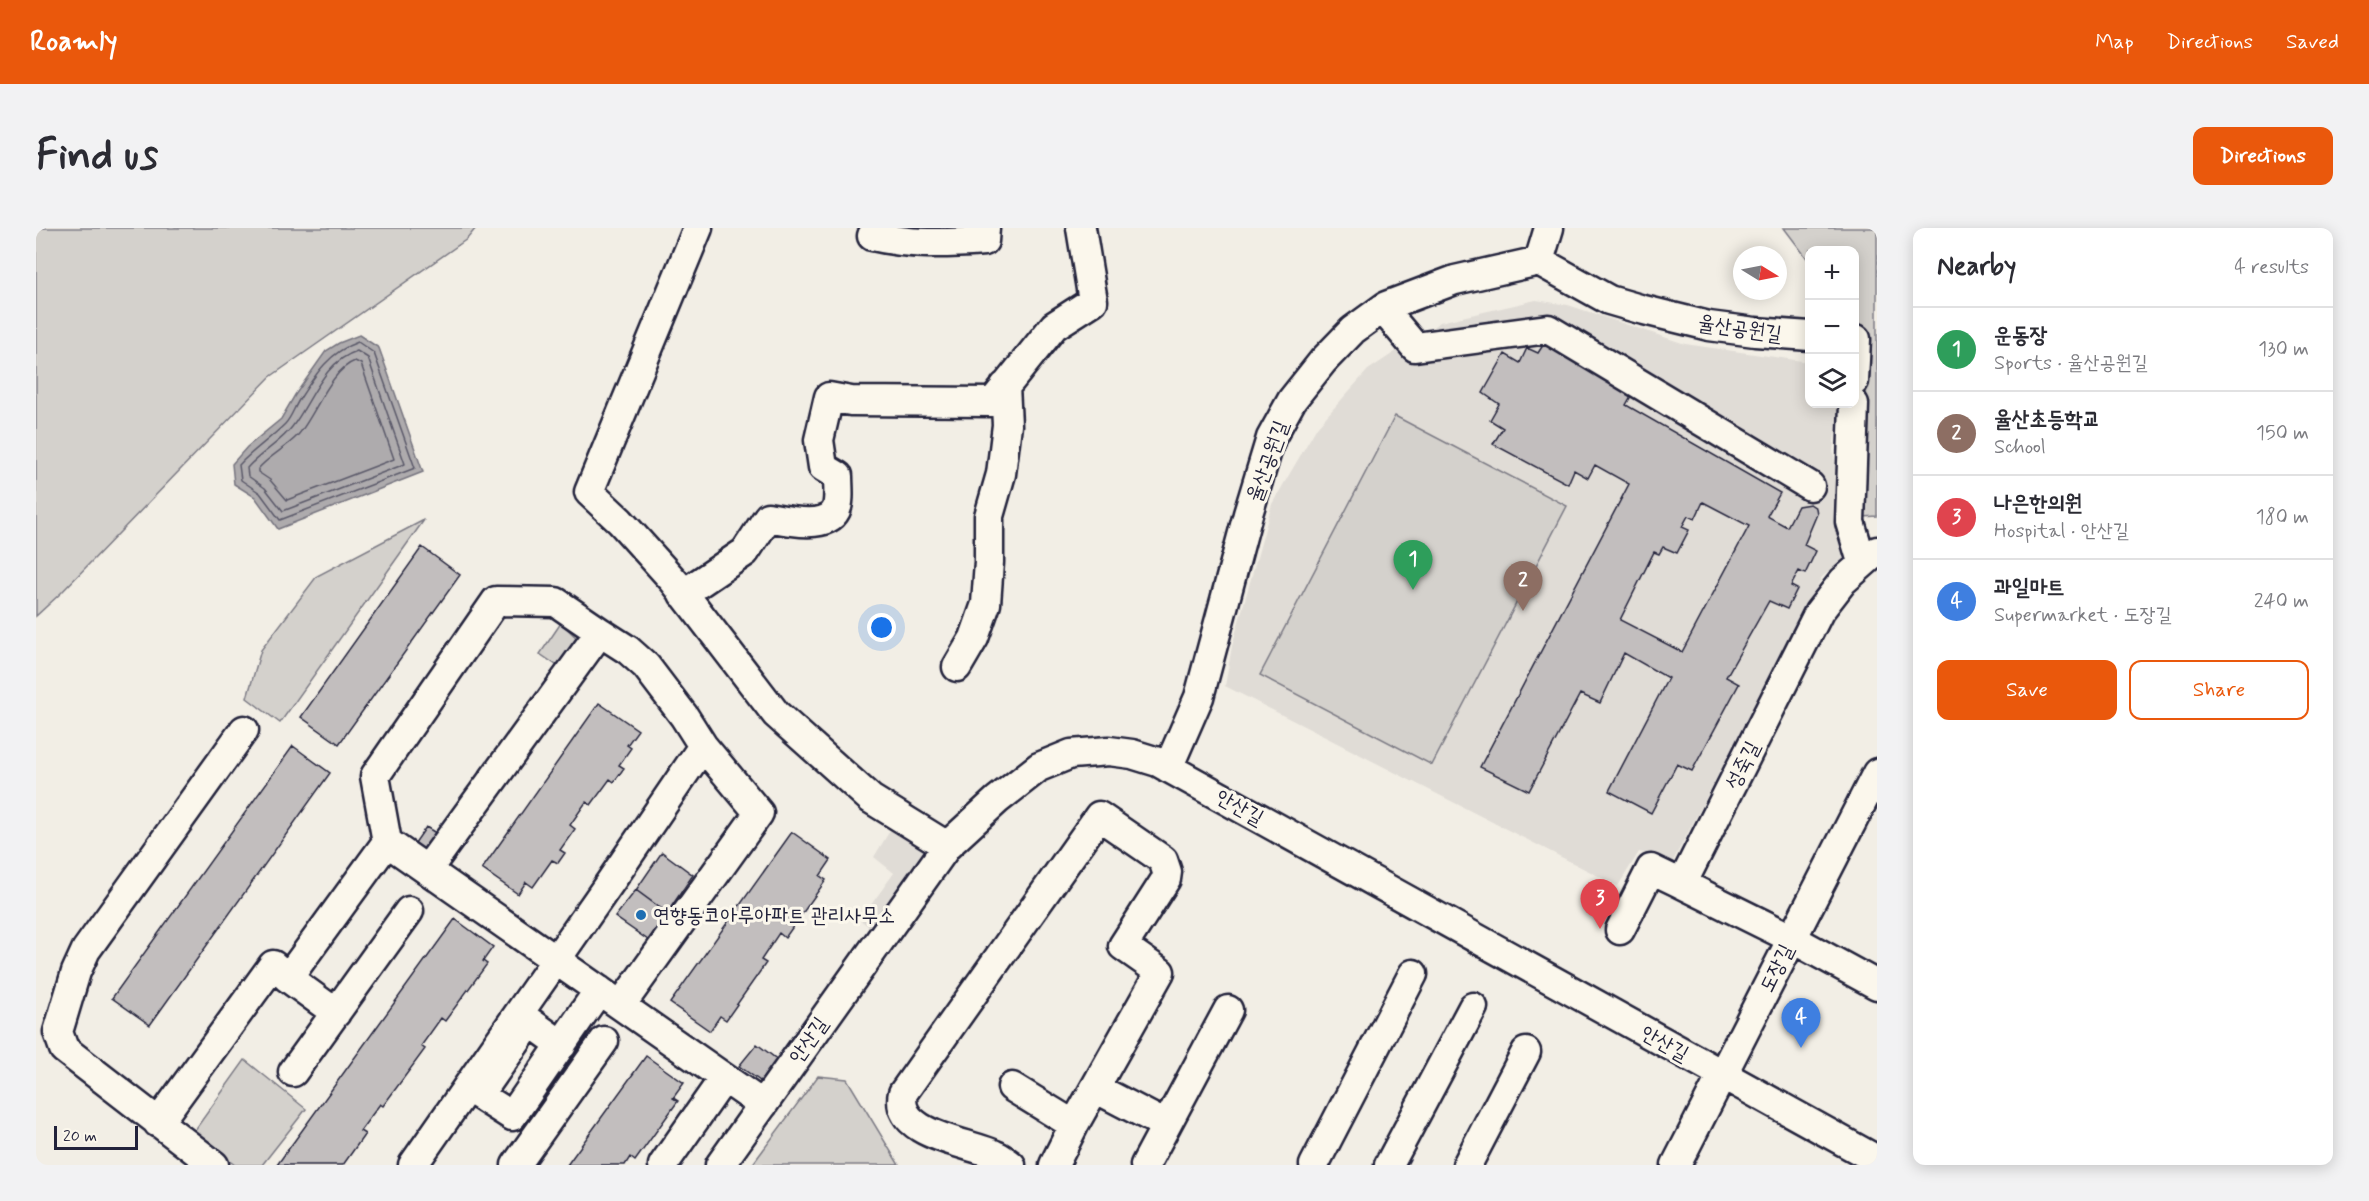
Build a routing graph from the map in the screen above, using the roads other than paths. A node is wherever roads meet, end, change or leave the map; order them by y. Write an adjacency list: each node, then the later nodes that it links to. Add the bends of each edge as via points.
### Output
1 (698, 228): 15 (street, via 589,492 620,521)
2 (985, 228): 5 (street, via 984,241 936,244)
3 (1081, 228): 11 (street, via 1093,301 1054,327)
4 (1549, 228): 6 (street)
5 (872, 236)
6 (1539, 261): 7 (street, 율산공원길, via 1455,280); 8 (street, 율산공원길, via 1609,300 1640,309 1709,326)
7 (1383, 309): 13 (street, via 1415,347 1548,329); 20 (street, 율산공원길, via 1353,330 1323,362 1293,400 1271,438 1198,697)
8 (1805, 336)
9 (1862, 340): 10 (street)
10 (1859, 355)
11 (1005, 386): 15 (street, via 993,402 852,401 829,397 819,440 823,467 838,476 836,509 828,519 811,523 768,517 745,552); 17 (street, via 1007,424 1002,474 989,516 986,604 974,638)
12 (1854, 408): 14 (street, via 1850,522)
13 (1810, 486)
14 (1870, 557): 25 (street, 성죽길, via 1843,581 1819,612)
15 (683, 594): 23 (street, via 776,714 871,799)
16 (600, 632): 19 (street, via 646,666); 22 (street, via 556,602 496,601 375,776); 24 (street)
17 (957, 667)
18 (244, 730): 47 (street, via 86,950 58,1032 64,1049)
19 (702, 746): 29 (street); 33 (street, via 759,813)
20 (1168, 768): 23 (street, 안산길, via 1132,754 1071,754 1040,767); 41 (street, 안산길)
21 (1877, 773): 28 (street, 도장길)
22 (387, 842): 24 (street); 31 (street)
23 (946, 846): 46 (street, 안산길)
24 (427, 870): 29 (street)
25 (1682, 884): 27 (street, via 1652,869); 28 (street)
26 (409, 911): 36 (street)
27 (1620, 930)
28 (1791, 938): 32 (street); 41 (street, 도장길)
29 (556, 960): 33 (street); 45 (street)
30 (1413, 974): 59 (street)
31 (288, 978): 36 (street); 47 (street, via 273,965)
32 (1877, 985)
33 (610, 998): 38 (street); 42 (street)
34 (1473, 1007): 60 (street)
35 (1228, 1010): 49 (street)
36 (336, 1013): 40 (street)
37 (604, 1041): 50 (street)
38 (562, 1045)
39 (1526, 1053): 61 (street)
40 (293, 1072)
41 (1722, 1075): 51 (street, 안산길); 62 (street, 도장길)
42 (724, 1077): 46 (street); 54 (street)
43 (1012, 1087): 48 (street)
44 (1095, 1088): 48 (street); 49 (street); 56 (street, via 1160,972 1123,946 1167,872 1163,860 1099,816 903,1093 903,1109 914,1122 938,1137 995,1154)
45 (458, 1100): 50 (street); 53 (street)
46 (763, 1105): 55 (street, 안산길)
47 (158, 1123): 52 (street)
48 (1074, 1125): 57 (street)
49 (1167, 1125): 58 (street)
50 (521, 1157)
51 (1877, 1160)
52 (214, 1165)
53 (413, 1165)
54 (663, 1165)
55 (720, 1165)
56 (1011, 1165)
57 (1054, 1165)
58 (1145, 1165)
59 (1314, 1165)
60 (1389, 1165)
61 (1467, 1165)
62 (1676, 1165)

